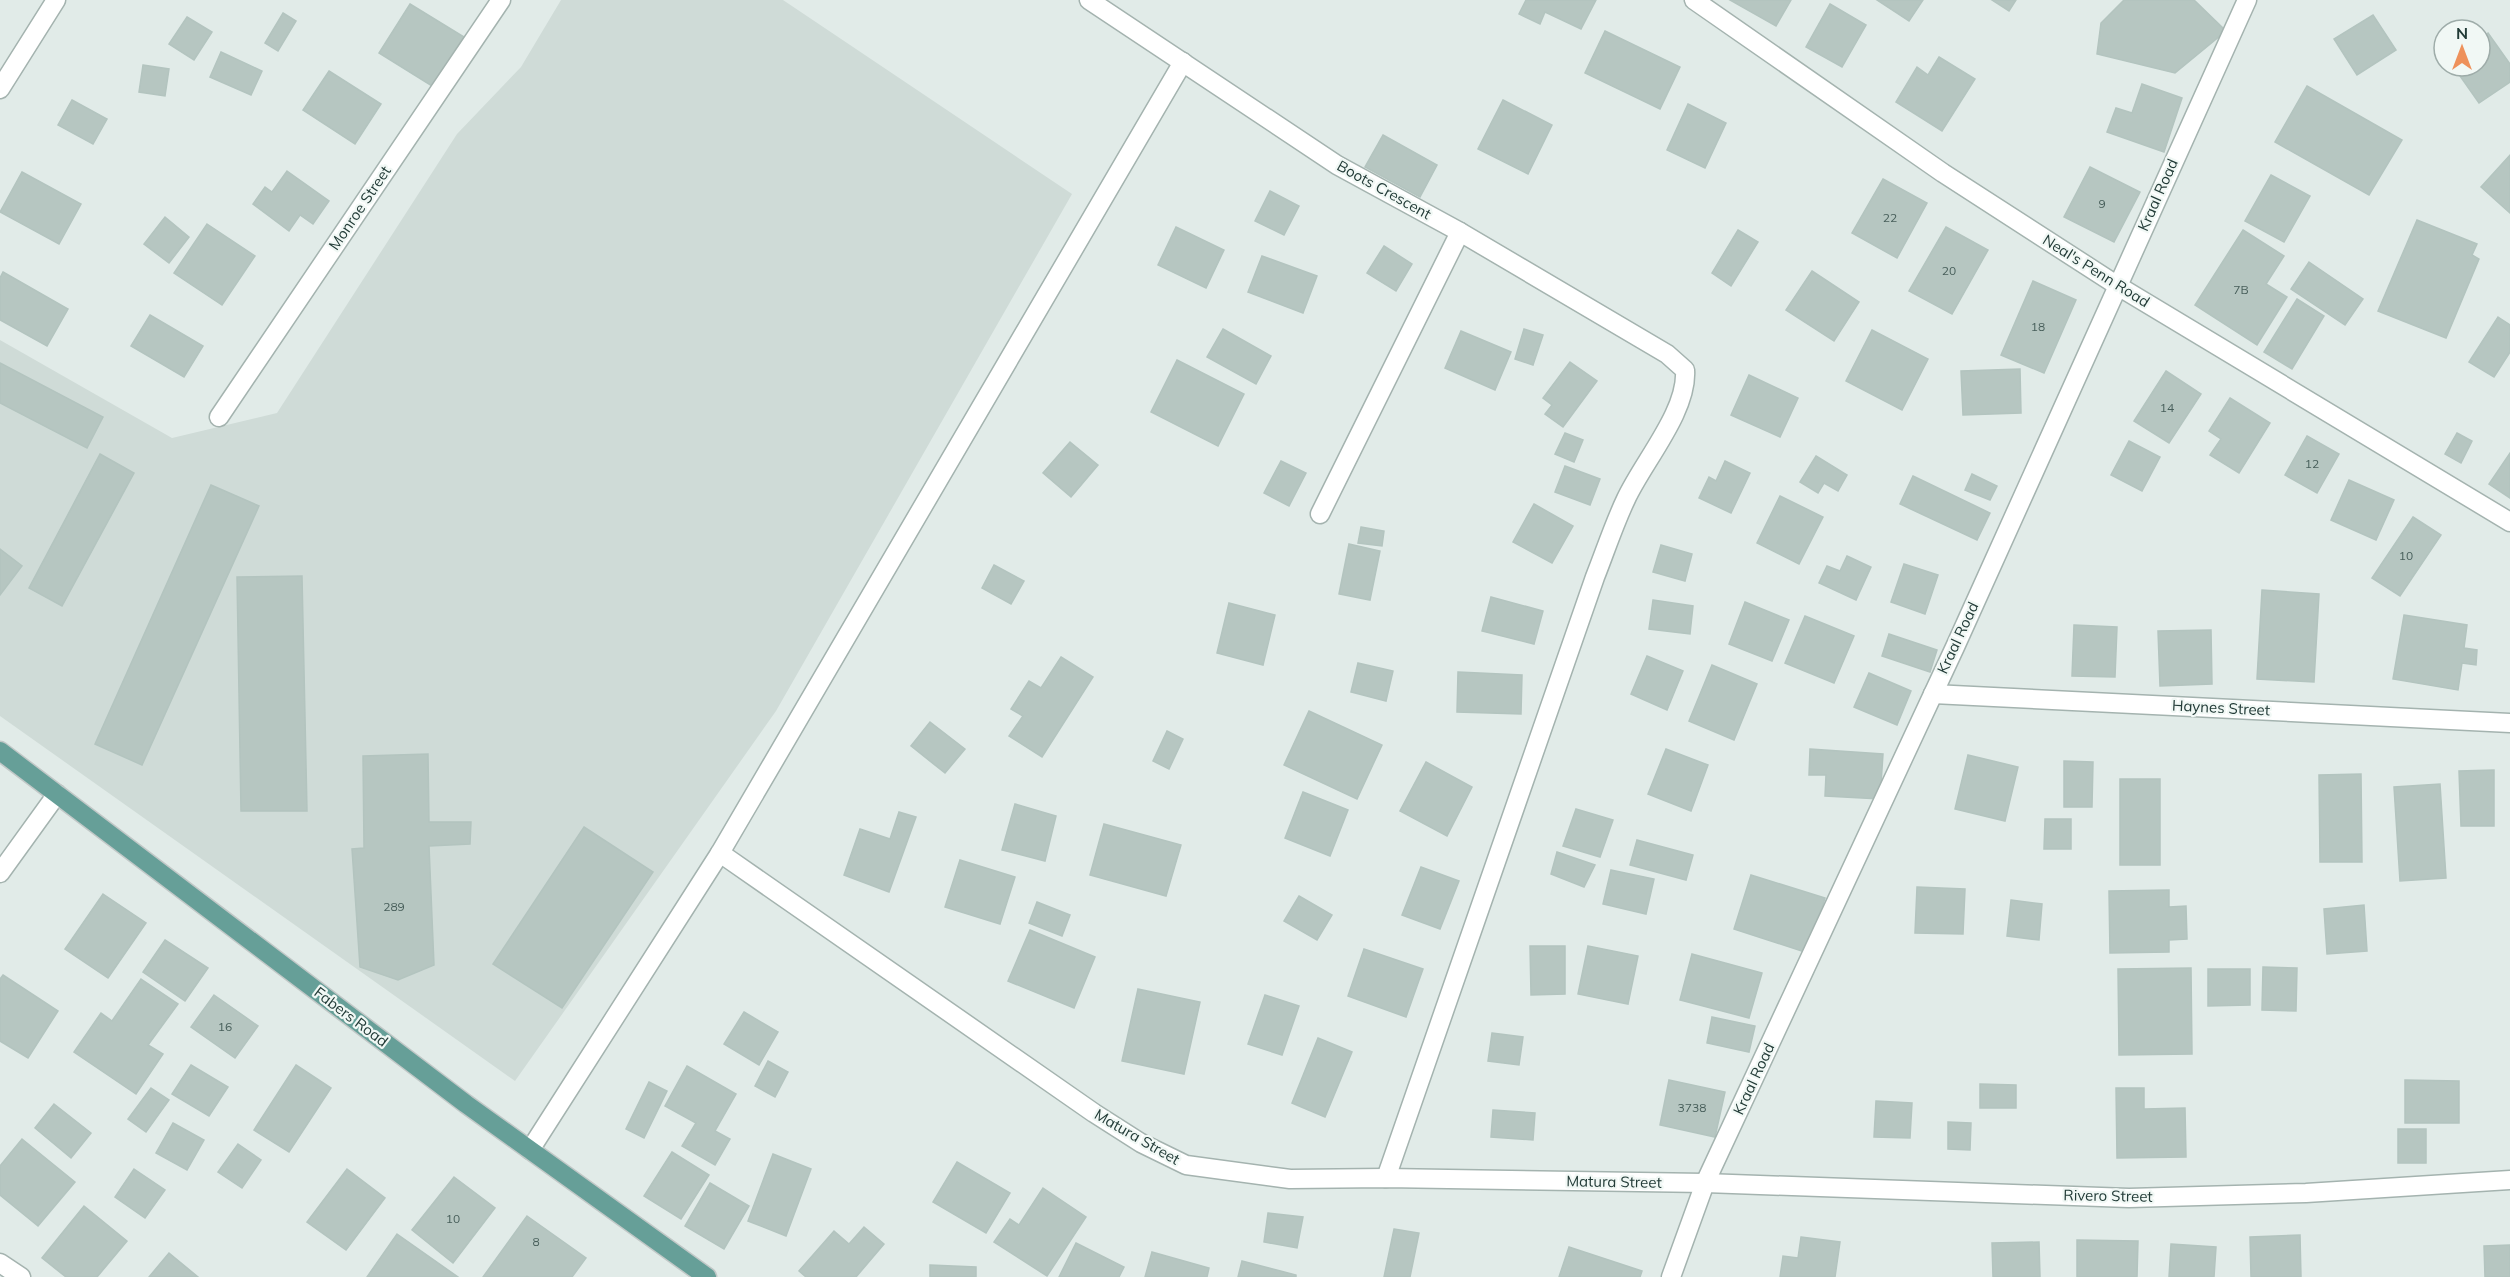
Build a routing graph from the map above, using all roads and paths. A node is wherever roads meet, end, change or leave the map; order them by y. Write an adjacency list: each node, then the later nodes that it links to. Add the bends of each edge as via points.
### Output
1 (56, 0): 7 (street)
2 (501, 0): 10 (street, Monroe Street)
3 (1089, 0): 6 (street, Boots Crescent)
4 (1694, 0): 9 (street, Neal's Penn Road, via 1943,173)
5 (2247, 0): 9 (street, Kraal Road)
6 (1183, 62): 8 (street, Boots Crescent, via 1337,165); 17 (street)
7 (0, 89)
8 (1460, 232): 11 (street); 20 (street, Boots Crescent, via 1667,354 1684,370 1686,384 1626,500 1595,578)
9 (2118, 286): 12 (street, Neal's Penn Road); 13 (street, Kraal Road)
10 (219, 417)
11 (1320, 514)
12 (2510, 522)
13 (1933, 694): 14 (street, Haynes Street); 22 (street, Kraal Road)
14 (2510, 723)
15 (0, 751): 16 (main road, Fabers Road)
16 (57, 794): 18 (street); 19 (main road, Fabers Road)
17 (720, 853): 19 (street); 20 (street, Matura Street, via 1095,1113 1177,1161 1290,1179)
18 (0, 873)
19 (530, 1150): 25 (main road, Fabers Road)
20 (1386, 1178): 22 (street, Matura Street)
21 (2510, 1180): 22 (street, Rivero Street, via 2306,1193 2129,1198)
22 (1705, 1184): 26 (street, Kraal Road)
23 (0, 1263): 24 (street)
24 (21, 1277)
25 (707, 1277)
26 (1671, 1277)

